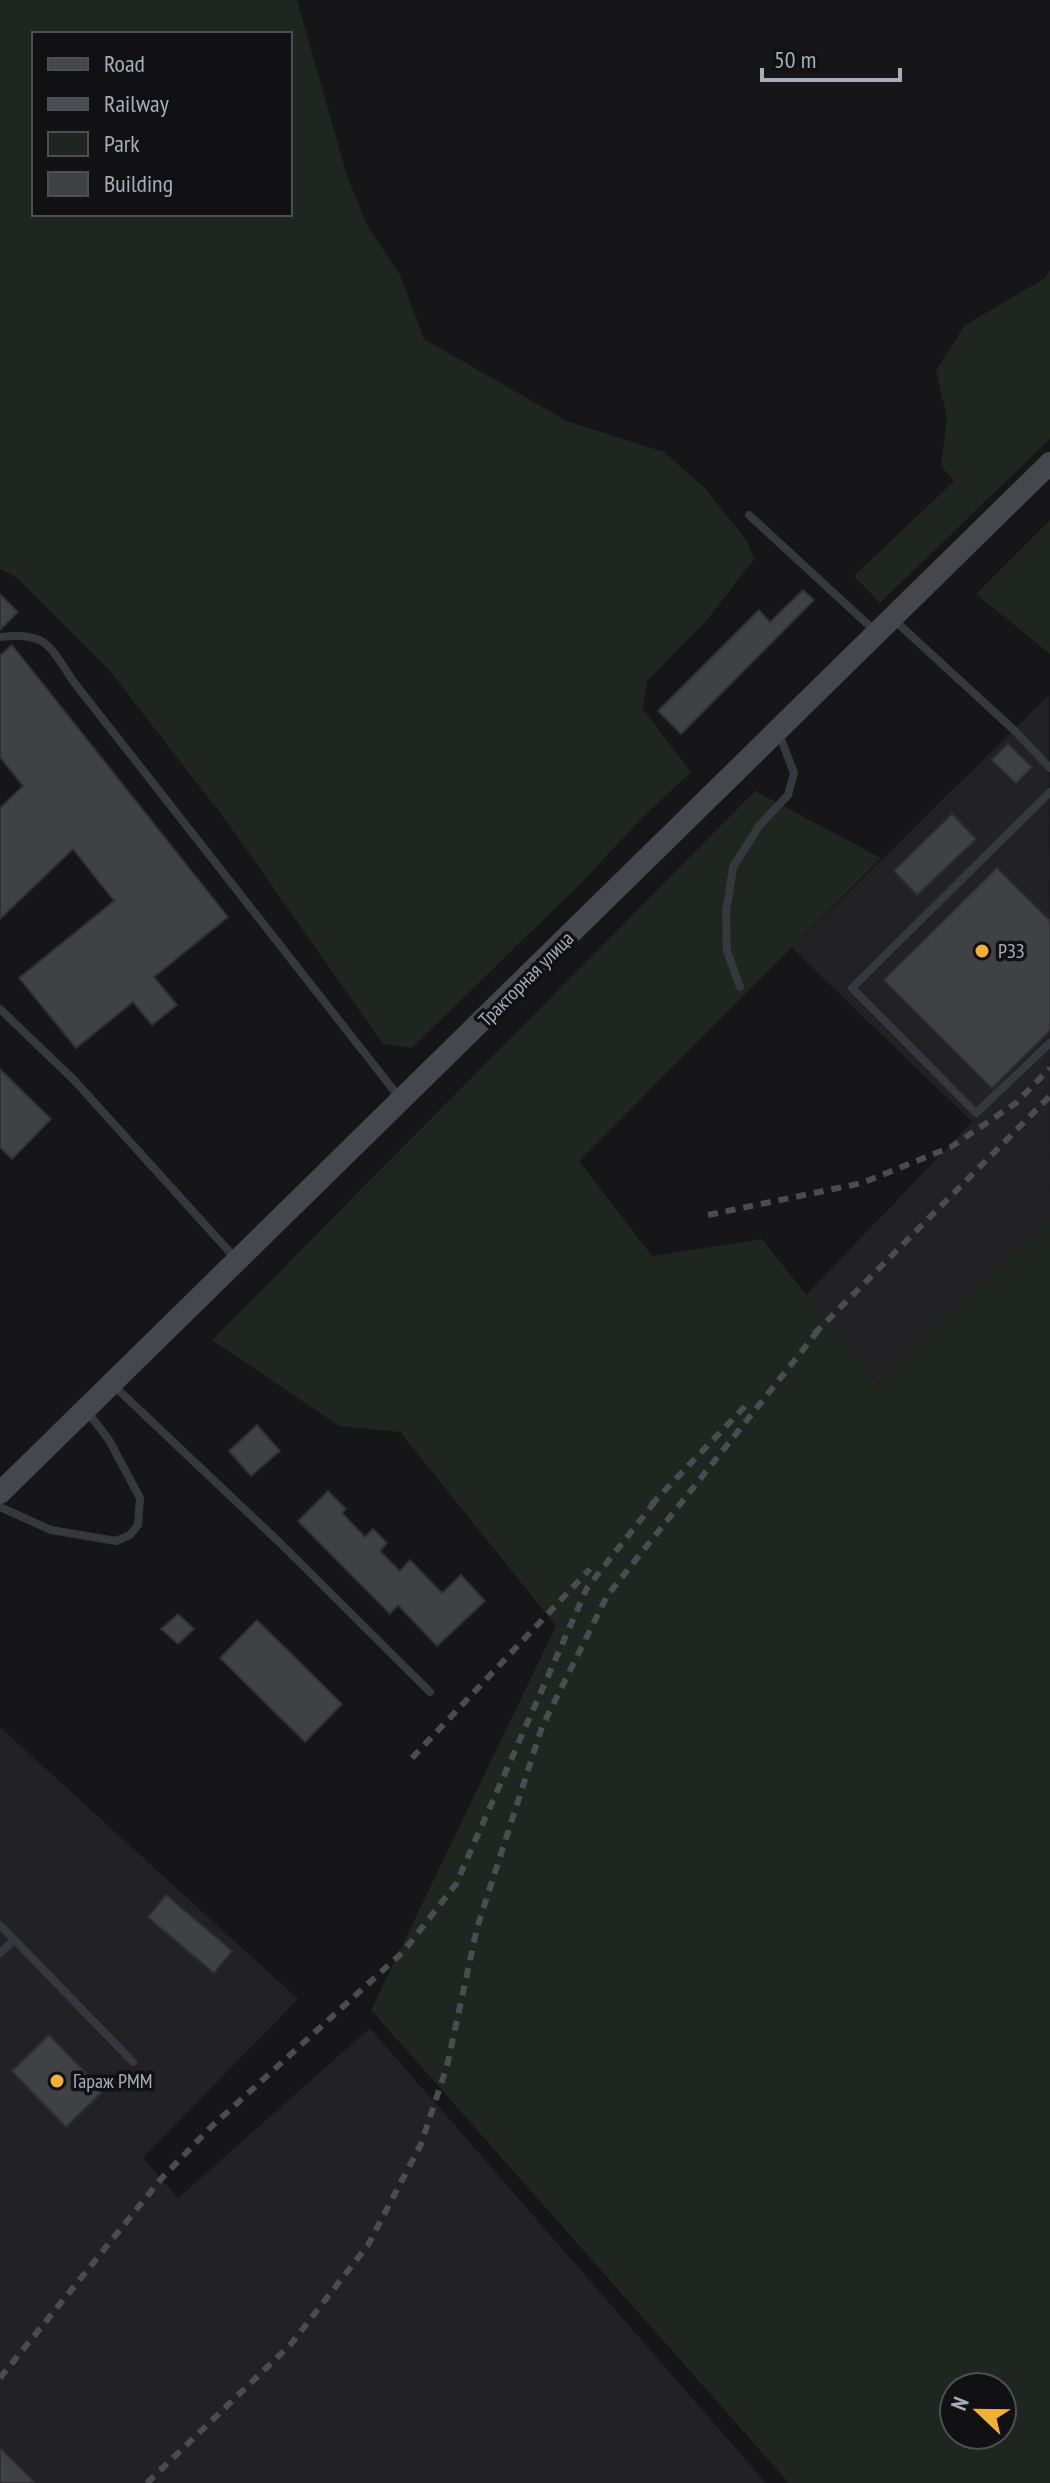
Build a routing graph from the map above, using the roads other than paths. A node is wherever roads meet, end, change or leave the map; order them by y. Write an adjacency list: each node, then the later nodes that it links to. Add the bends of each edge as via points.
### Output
1 (1050, 463): 3 (main road, Тракторная улица)
2 (749, 515): 3 (lane)
3 (884, 625): 5 (main road, Тракторная улица); 6 (lane, via 1015,731)
4 (0, 637): 11 (lane, via 25,634 47,643)
5 (778, 731): 8 (lane, via 794,773 788,795 759,826 733,867 726,912 727,951); 11 (main road, Тракторная улица)
6 (1050, 768)
7 (1050, 792): 10 (lane, via 852,988 976,1113)
8 (740, 987)
9 (0, 1009): 12 (lane, via 74,1080)
10 (1050, 1043)
11 (402, 1100): 12 (main road, Тракторная улица)
12 (236, 1260): 13 (main road, Тракторная улица)
13 (112, 1383): 14 (main road, Тракторная улица); 17 (lane)
14 (86, 1409): 15 (main road, Тракторная улица); 16 (lane, via 140,1498 138,1525 130,1535 116,1541 51,1530)
15 (0, 1493)
16 (0, 1507)
17 (430, 1692)
18 (0, 1925): 19 (lane)
19 (14, 1940): 20 (lane); 21 (lane)
20 (0, 1953)
21 (133, 2062)

